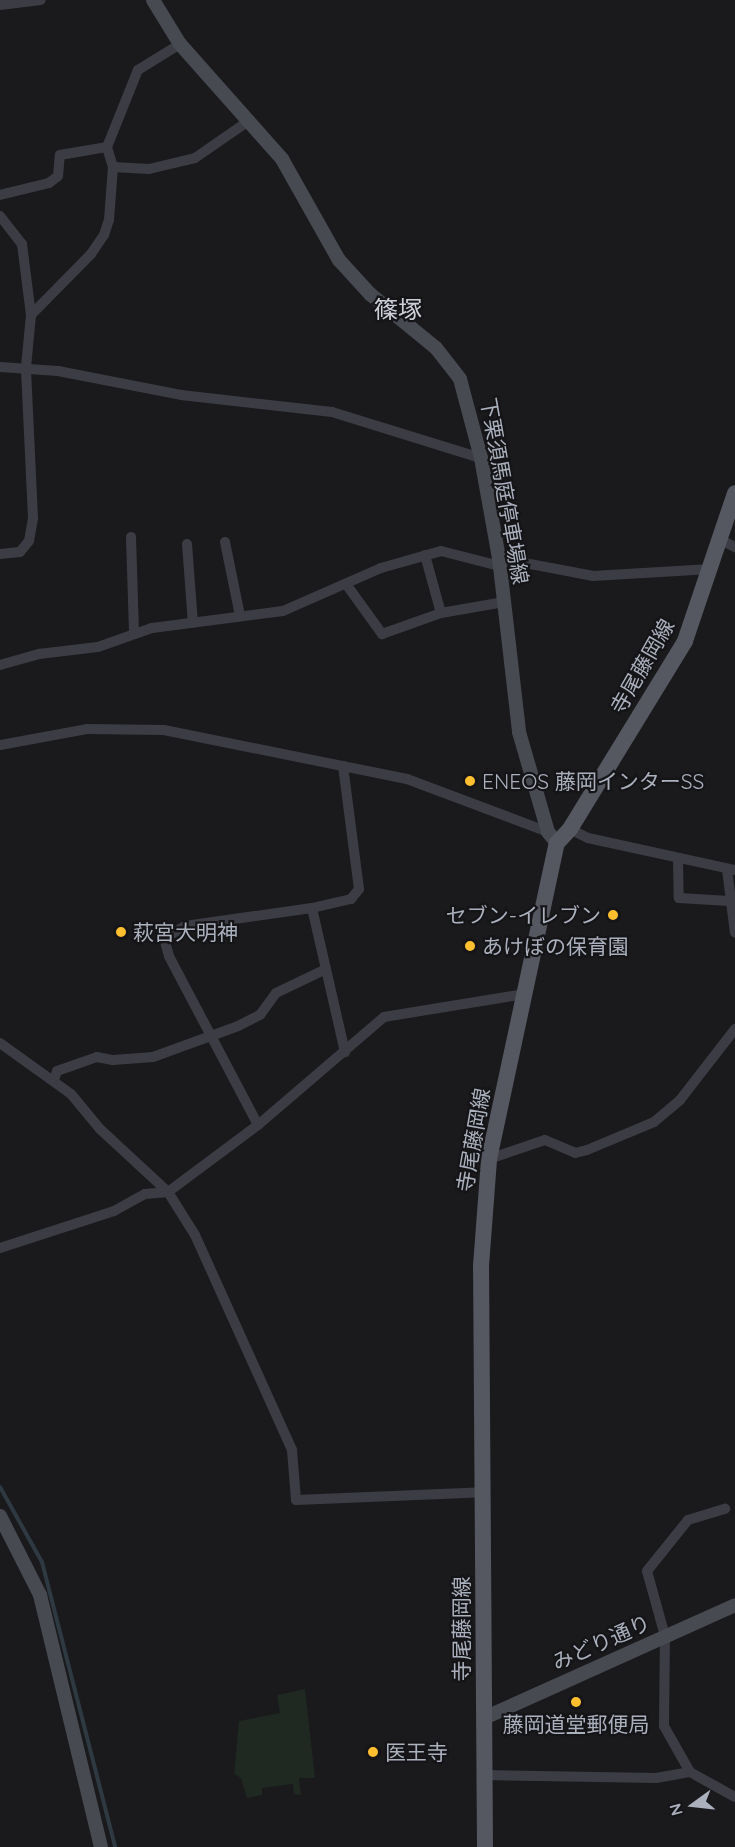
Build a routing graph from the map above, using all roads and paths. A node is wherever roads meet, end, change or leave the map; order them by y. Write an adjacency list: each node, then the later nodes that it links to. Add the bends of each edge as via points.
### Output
1 (41, 0): 3 (street)
2 (153, 0): 4 (main road, 下栗須馬庭停車場線)
3 (0, 5)
4 (180, 44): 5 (main road, 下栗須馬庭停車場線); 6 (street, via 138,70)
5 (250, 120): 7 (street, via 195,158 149,169); 13 (main road, 下栗須馬庭停車場線, via 282,159 339,260 370,294 453,366 466,394)
6 (107, 147): 7 (street); 8 (street, via 60,155 58,176 49,183)
7 (113, 167): 10 (street, via 104,235 91,254)
8 (0, 195)
9 (0, 216): 10 (street, via 22,244)
10 (31, 315): 12 (street)
11 (0, 367): 12 (street)
12 (26, 367): 13 (street, via 181,394 332,412); 19 (street, via 33,518 29,541 20,552)
13 (481, 458): 21 (main road, 下栗須馬庭停車場線)
14 (735, 493): 18 (main road, 寺尾藤岡線)
15 (131, 537): 28 (street)
16 (225, 542): 26 (street)
17 (187, 544): 27 (street)
18 (728, 544): 22 (main road, 寺尾藤岡線)
19 (0, 554)
20 (425, 555): 21 (street, via 441,551); 23 (street); 25 (street)
21 (499, 562): 22 (street, via 593,576); 24 (main road, 下栗須馬庭停車場線)
22 (711, 569): 32 (main road, 寺尾藤岡線, via 685,641)
23 (346, 584): 25 (street, via 381,634); 26 (street, via 284,611)
24 (504, 602): 25 (street); 33 (main road, 下栗須馬庭停車場線, via 519,732)
25 (441, 613)
26 (240, 616): 27 (street)
27 (193, 623): 28 (street)
28 (134, 632): 29 (street, via 98,647 39,654)
29 (0, 665)
30 (0, 745): 31 (street, via 87,729 164,730)
31 (343, 766): 33 (street, via 407,779); 37 (street, via 358,889 351,899)
32 (570, 829): 33 (main road, 寺尾藤岡線); 34 (street, via 588,838)
33 (552, 838): 40 (main road, 寺尾藤岡線)
34 (678, 859): 35 (street); 36 (street, via 679,898)
35 (731, 870): 36 (street)
36 (729, 901): 38 (street)
37 (312, 908): 39 (street); 42 (street, via 185,926 164,939)
38 (735, 933)
39 (326, 969): 42 (street, via 276,993 260,1015); 44 (street)
40 (524, 994): 44 (street, via 384,1017); 47 (main road, 寺尾藤岡線)
41 (735, 1029): 47 (street, via 680,1100 654,1122 574,1153 545,1140)
42 (210, 1035): 45 (street, via 137,1060 97,1057 57,1071); 46 (street)
43 (0, 1043): 45 (street)
44 (345, 1052): 46 (street)
45 (54, 1080): 48 (street, via 128,1157)
46 (258, 1125): 48 (street)
47 (489, 1159): 50 (main road, 寺尾藤岡線, via 481,1266)
48 (168, 1192): 49 (street, via 145,1194 114,1211); 50 (street, via 195,1235 292,1450 296,1500)
49 (0, 1248)
50 (483, 1492): 55 (main road, 寺尾藤岡線)
51 (725, 1509): 54 (street, via 688,1520 647,1570)
52 (0, 1516): 59 (main road, via 40,1595)
53 (735, 1605): 54 (main road, みどり通り)
54 (665, 1636): 55 (main road, みどり通り); 56 (street, via 664,1726)
55 (484, 1718): 57 (main road, 寺尾藤岡線)
56 (690, 1772): 57 (street, via 656,1778); 58 (street)
57 (484, 1775): 60 (main road, 寺尾藤岡線)
58 (735, 1797)
59 (101, 1847)
60 (485, 1847)

